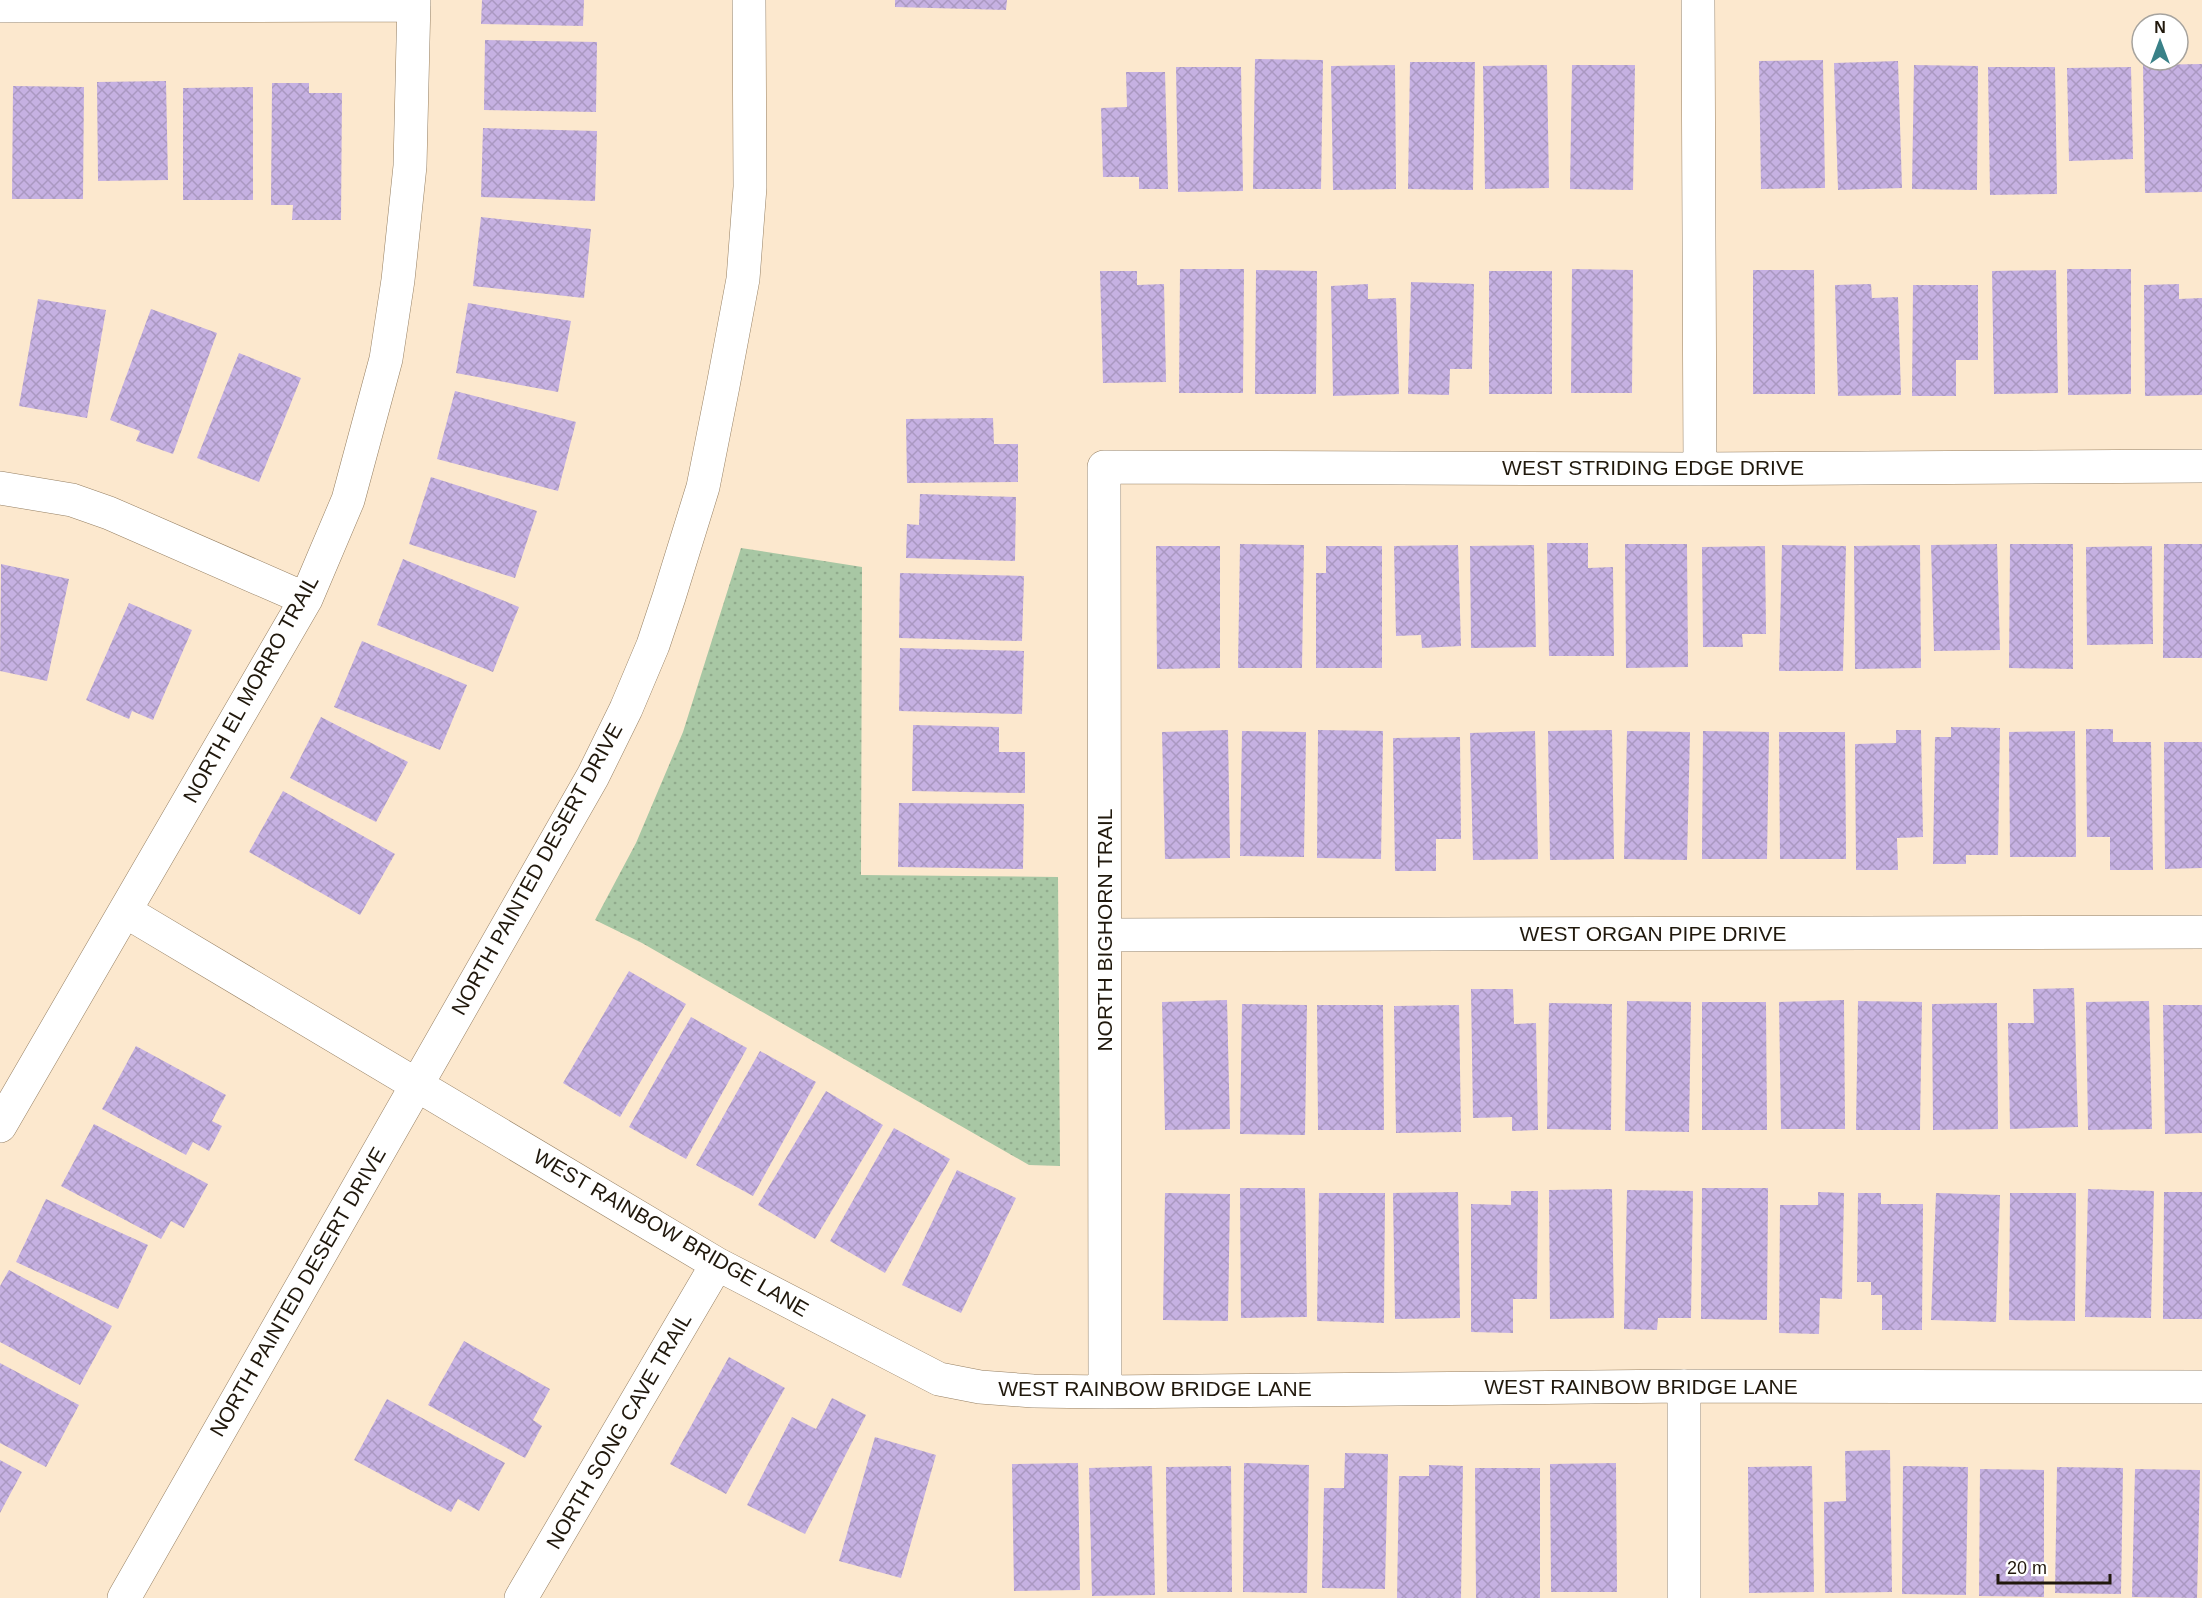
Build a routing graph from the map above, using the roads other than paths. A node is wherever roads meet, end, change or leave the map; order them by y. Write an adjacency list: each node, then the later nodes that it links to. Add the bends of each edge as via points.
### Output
1 (749, 0): 13 (street, NORTH PAINTED DESERT DRIVE, via 750,187 743,279 703,487 683,553 653,645 593,776)
2 (1698, 0): 7 (street)
3 (414, 2): 4 (street); 9 (street, NORTH EL MORRO TRAIL, via 410,166 386,359 348,500)
4 (0, 6)
5 (2202, 466): 7 (street, WEST STRIDING EDGE DRIVE)
6 (1104, 467): 7 (street, WEST STRIDING EDGE DRIVE); 12 (street, NORTH BIGHORN TRAIL)
7 (1700, 468)
8 (0, 488): 9 (street, via 72,500 109,513)
9 (306, 598): 10 (street, NORTH EL MORRO TRAIL)
10 (125, 912): 13 (street, WEST RAINBOW BRIDGE LANE); 14 (street, NORTH EL MORRO TRAIL)
11 (2202, 932): 12 (street, WEST ORGAN PIPE DRIVE)
12 (1105, 935): 18 (street, NORTH BIGHORN TRAIL)
13 (416, 1085): 15 (street, WEST RAINBOW BRIDGE LANE); 19 (street, NORTH PAINTED DESERT DRIVE)
14 (0, 1126)
15 (717, 1264): 18 (street, WEST RAINBOW BRIDGE LANE, via 939,1379 980,1388); 20 (street, NORTH SONG CAVE TRAIL)
16 (1684, 1386): 17 (street, WEST RAINBOW BRIDGE LANE); 18 (street, WEST RAINBOW BRIDGE LANE); 21 (street)
17 (2202, 1387)
18 (1105, 1392)
19 (124, 1598)
20 (521, 1598)
21 (1684, 1598)

